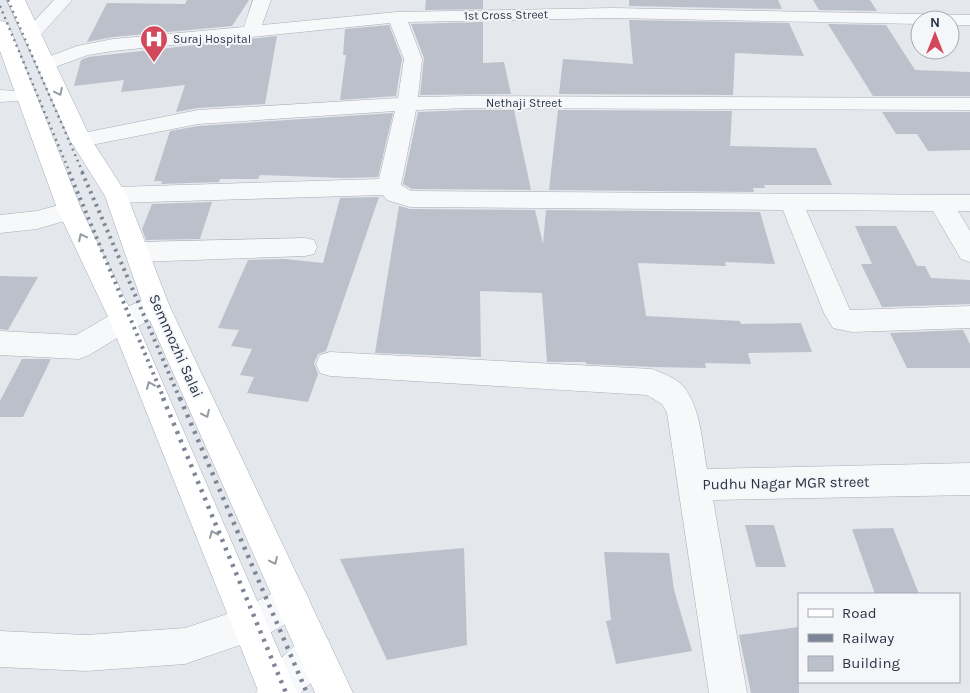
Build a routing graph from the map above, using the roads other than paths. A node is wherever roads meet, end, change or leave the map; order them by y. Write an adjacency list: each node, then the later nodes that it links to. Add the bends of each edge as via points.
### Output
1 (16, 0): 9 (main road, Semmozhi Salai)
2 (64, 0): 9 (street)
3 (262, 0): 8 (street)
4 (690, 7): 5 (street, 1st Cross Street, via 613,13); 6 (street, 1st Cross Street)
5 (398, 9): 8 (street, 1st Cross Street); 13 (street, via 413,59)
6 (970, 20)
7 (0, 26): 12 (main road)
8 (251, 31): 10 (street, 1st Cross Street, via 113,45 84,50)
9 (31, 35): 10 (main road, Semmozhi Salai)
10 (46, 64): 15 (main road, Semmozhi Salai, one-way to 15)
11 (0, 96): 12 (street)
12 (27, 96): 21 (main road)
13 (407, 104): 14 (street, Nethaji Street); 15 (street, Nethaji Street, via 198,117); 16 (street)
14 (970, 104)
15 (81, 140): 17 (main road, Semmozhi Salai)
16 (389, 187): 17 (street); 18 (street, via 395,194 410,199)
17 (116, 195): 24 (main road, Semmozhi Salai)
18 (791, 202): 20 (street); 27 (street, via 842,320)
19 (970, 203): 20 (street)
20 (942, 204): 25 (street)
21 (70, 211): 22 (street, via 37,220); 28 (main road, one-way to 21)
22 (0, 224)
23 (305, 247): 24 (street)
24 (138, 252): 26 (main road, Semmozhi Salai)
25 (970, 252)
26 (156, 305): 28 (street); 33 (main road, Semmozhi Salai, one-way to 33)
27 (969, 318)
28 (123, 320): 29 (street, via 79,347); 34 (main road, one-way to 28)
29 (0, 343)
30 (330, 364): 32 (street, via 652,382 672,395 681,411)
31 (970, 479): 32 (street, Pudhu Nagar MGR street)
32 (694, 485): 39 (street, Pudhu Nagar MGR street)
33 (292, 601): 34 (street); 36 (main road, Semmozhi Salai)
34 (250, 624): 35 (street, via 185,646 86,654); 37 (main road)
35 (0, 649)
36 (315, 652): 37 (street); 38 (main road, Semmozhi Salai)
37 (276, 692)
38 (334, 693)
39 (728, 693)

